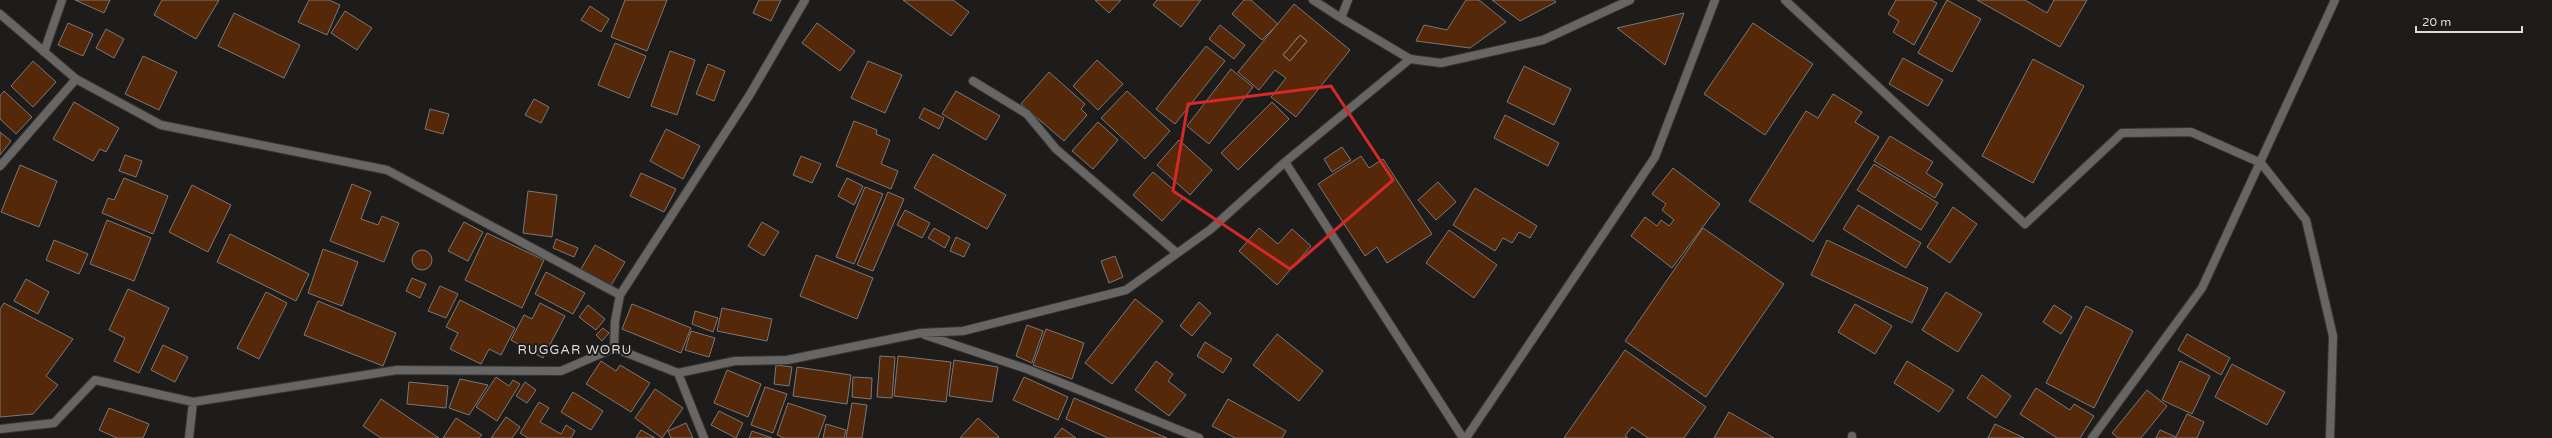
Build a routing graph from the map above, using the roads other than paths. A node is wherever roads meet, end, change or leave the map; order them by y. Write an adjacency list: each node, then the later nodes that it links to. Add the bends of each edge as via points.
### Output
1 (62, 0): 11 (street)
2 (805, 0): 19 (street, via 749,96)
3 (1312, 0): 10 (street)
4 (1348, 0): 10 (street)
5 (1630, 0): 12 (street, via 1543,40 1441,63)
6 (1716, 0): 29 (street, via 1655,157)
7 (1785, 0): 16 (street, via 2025,224 2122,132 2190,132)
8 (2335, 0): 16 (street)
9 (0, 14): 11 (street)
10 (1341, 18): 12 (street)
11 (44, 52): 13 (street)
12 (1410, 59): 15 (street)
13 (76, 80): 17 (street); 19 (street, via 161,126 387,170)
14 (973, 81): 18 (street, via 1027,114 1056,149)
15 (1285, 162): 18 (street, via 1211,229); 28 (street)
16 (2261, 163): 30 (street, via 2202,288); 31 (street, via 2306,220 2333,336)
17 (0, 166)
18 (1177, 253): 20 (street, via 1126,290 963,331)
19 (620, 295): 21 (street, via 615,321)
20 (921, 333): 22 (street, via 802,357 735,361); 27 (street, via 1027,369)
21 (614, 348): 22 (street); 23 (street, via 561,371 397,370)
22 (678, 373): 26 (street)
23 (193, 402): 24 (street, via 94,380 54,423); 25 (street)
24 (0, 429)
25 (189, 438)
26 (704, 438)
27 (1200, 438)
28 (1463, 438)
29 (1466, 438)
30 (2092, 438)
31 (2330, 438)

